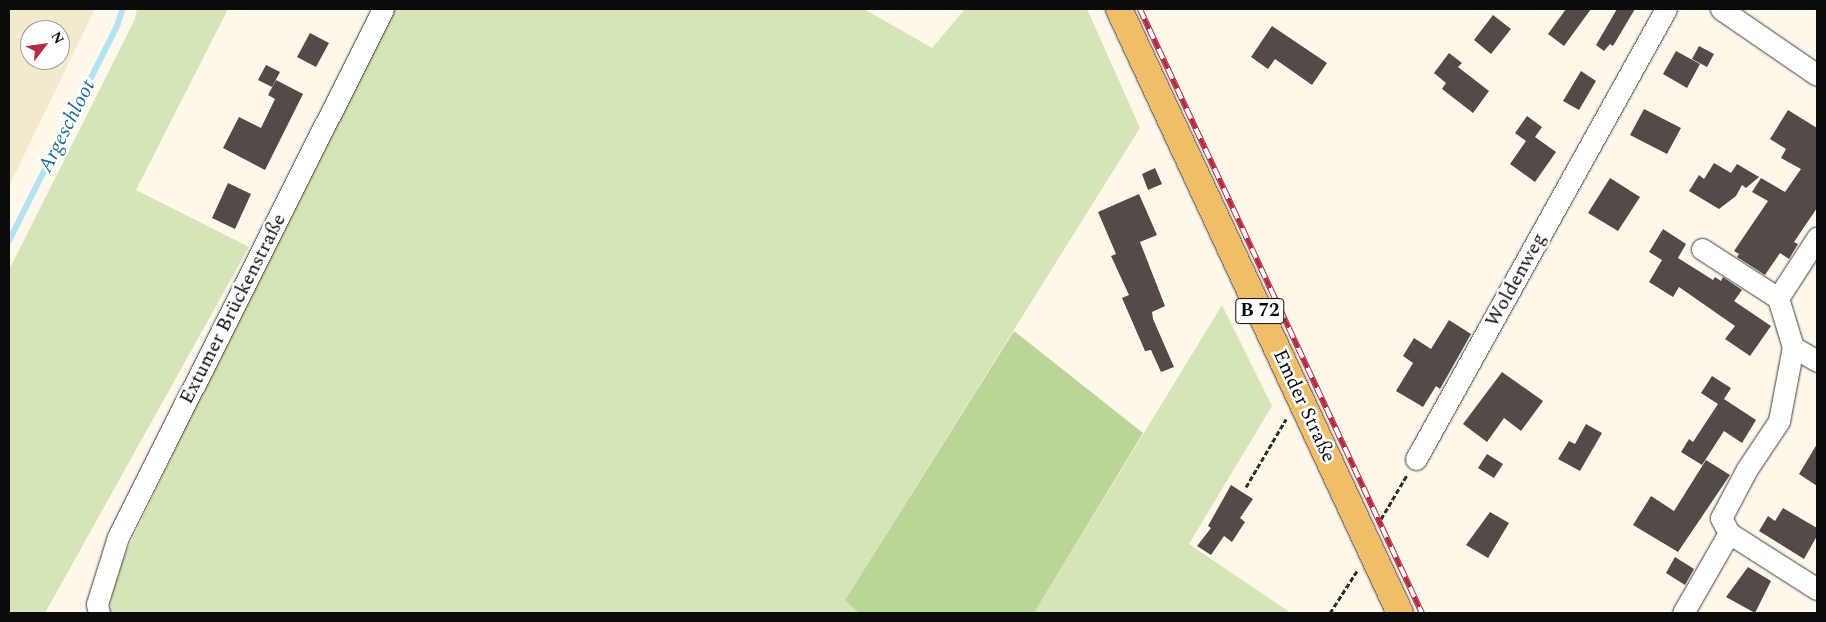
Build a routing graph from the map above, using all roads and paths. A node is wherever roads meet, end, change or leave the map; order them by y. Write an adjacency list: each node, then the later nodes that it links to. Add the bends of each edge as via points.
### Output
1 (383, 9): 18 (street, Extumer Brückenstraße, via 118,537 97,604)
2 (1119, 9): 14 (main road, Emder Straße / B 72)
3 (1666, 9): 12 (street, Woldenweg)
4 (1721, 9): 5 (street)
5 (1817, 76)
6 (1817, 238): 8 (street)
7 (1702, 249): 8 (street)
8 (1778, 298): 9 (street)
9 (1793, 347): 10 (street); 15 (street, via 1779,421 1747,469 1721,518)
10 (1817, 361)
11 (1292, 414): 13 (path, via 1283,421)
12 (1416, 459): 14 (path, via 1379,521)
13 (1246, 487)
14 (1361, 529): 16 (main road, Emder Straße / B 72)
15 (1729, 533): 17 (street); 21 (street)
16 (1375, 558): 19 (path, via 1362,563); 20 (main road, Emder Straße / B 72)
17 (1817, 589)
18 (99, 613)
19 (1330, 613)
20 (1400, 613)
21 (1683, 613)

